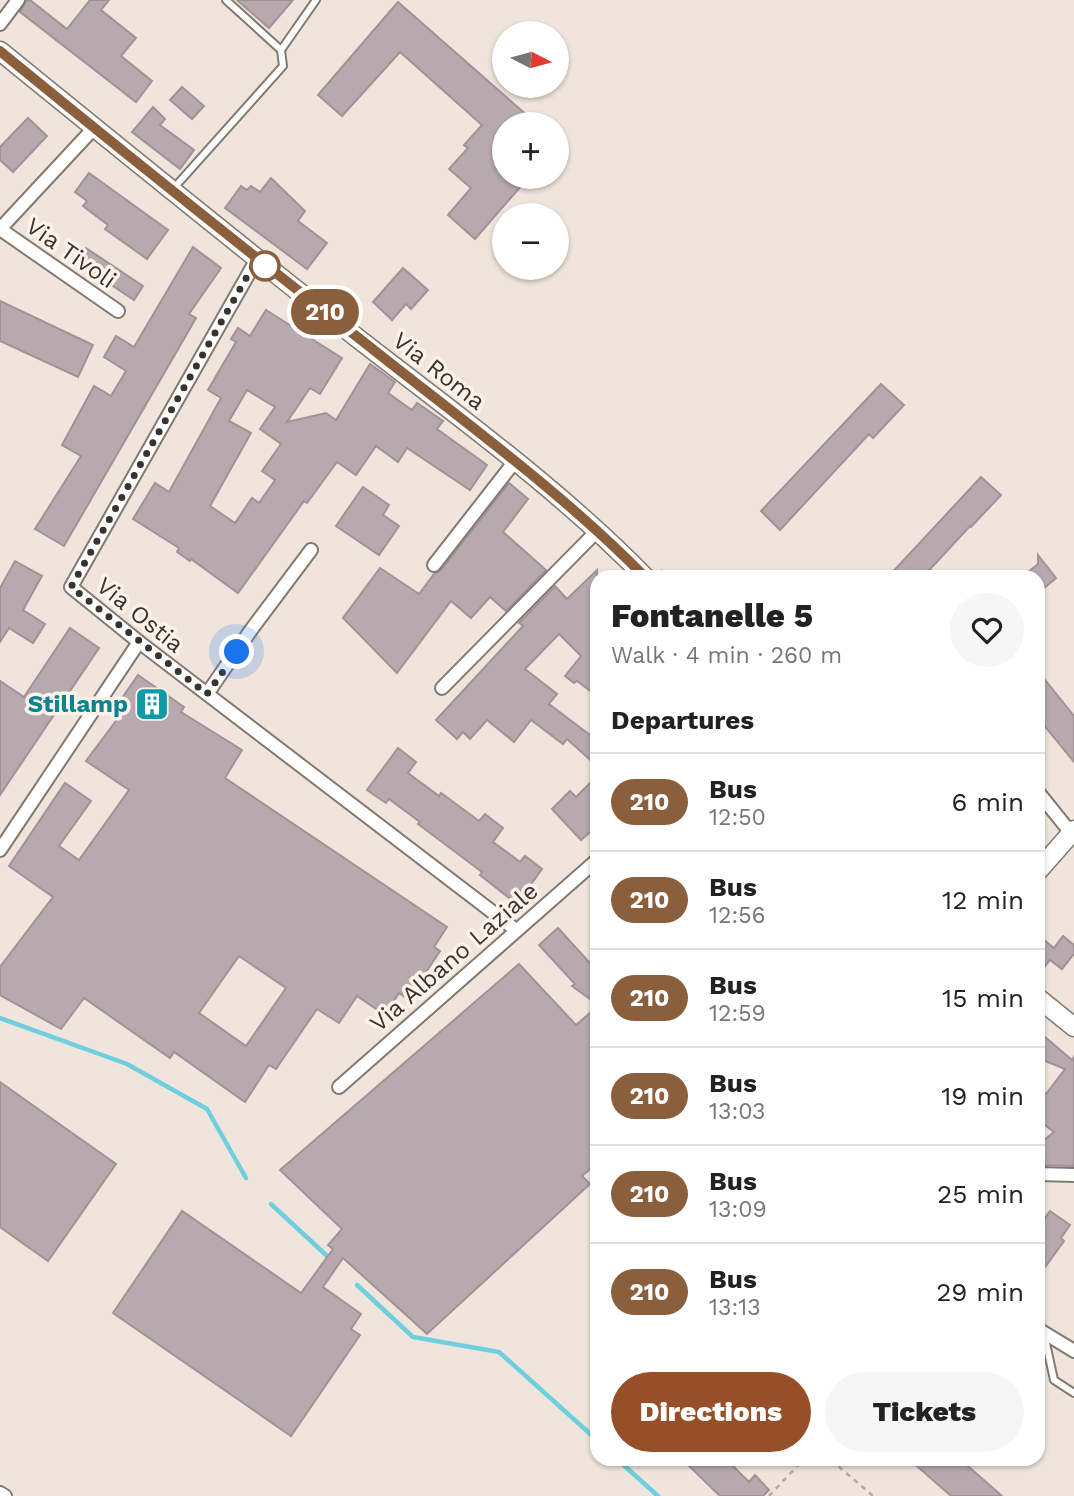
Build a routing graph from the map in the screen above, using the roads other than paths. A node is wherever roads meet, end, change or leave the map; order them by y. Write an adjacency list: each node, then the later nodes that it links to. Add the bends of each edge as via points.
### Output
1 (18, 0): 4 (street)
2 (226, 0): 5 (lane)
3 (316, 0): 5 (lane)
4 (0, 24)
5 (281, 50): 8 (lane, via 283,66)
6 (0, 51): 7 (main road, Via Roma)
7 (94, 128): 8 (main road, Via Roma); 9 (street, Via Tivoli)
8 (171, 190): 10 (main road, Via Roma)
9 (0, 229): 11 (street, Via Tivoli)
10 (257, 259): 12 (main road, Via Roma); 17 (street, Via Ostia, via 71,587)
11 (118, 312)
12 (515, 461): 13 (main road, Via Roma); 15 (street)
13 (597, 531): 16 (main road, Via Roma); 18 (street)
14 (311, 550): 19 (street)
15 (435, 565)
16 (638, 570)
17 (139, 642): 19 (street, Via Ostia); 22 (street)
18 (442, 688)
19 (207, 694): 25 (street, Via Ostia)
20 (1045, 800): 21 (street)
21 (1072, 831): 23 (main road)
22 (0, 850)
23 (1045, 863)
24 (590, 866): 25 (street, Via Albano Laziale)
25 (516, 930): 28 (street, Via Albano Laziale)
26 (1045, 1004): 27 (main road)
27 (1074, 1027)
28 (339, 1087)
29 (1045, 1174): 30 (street)
30 (1074, 1175)
31 (1045, 1333): 33 (street)
32 (1045, 1346): 34 (lane, via 1054,1380)
33 (1074, 1351)
34 (1074, 1393)
35 (0, 1493): 36 (street)
36 (5, 1496)

